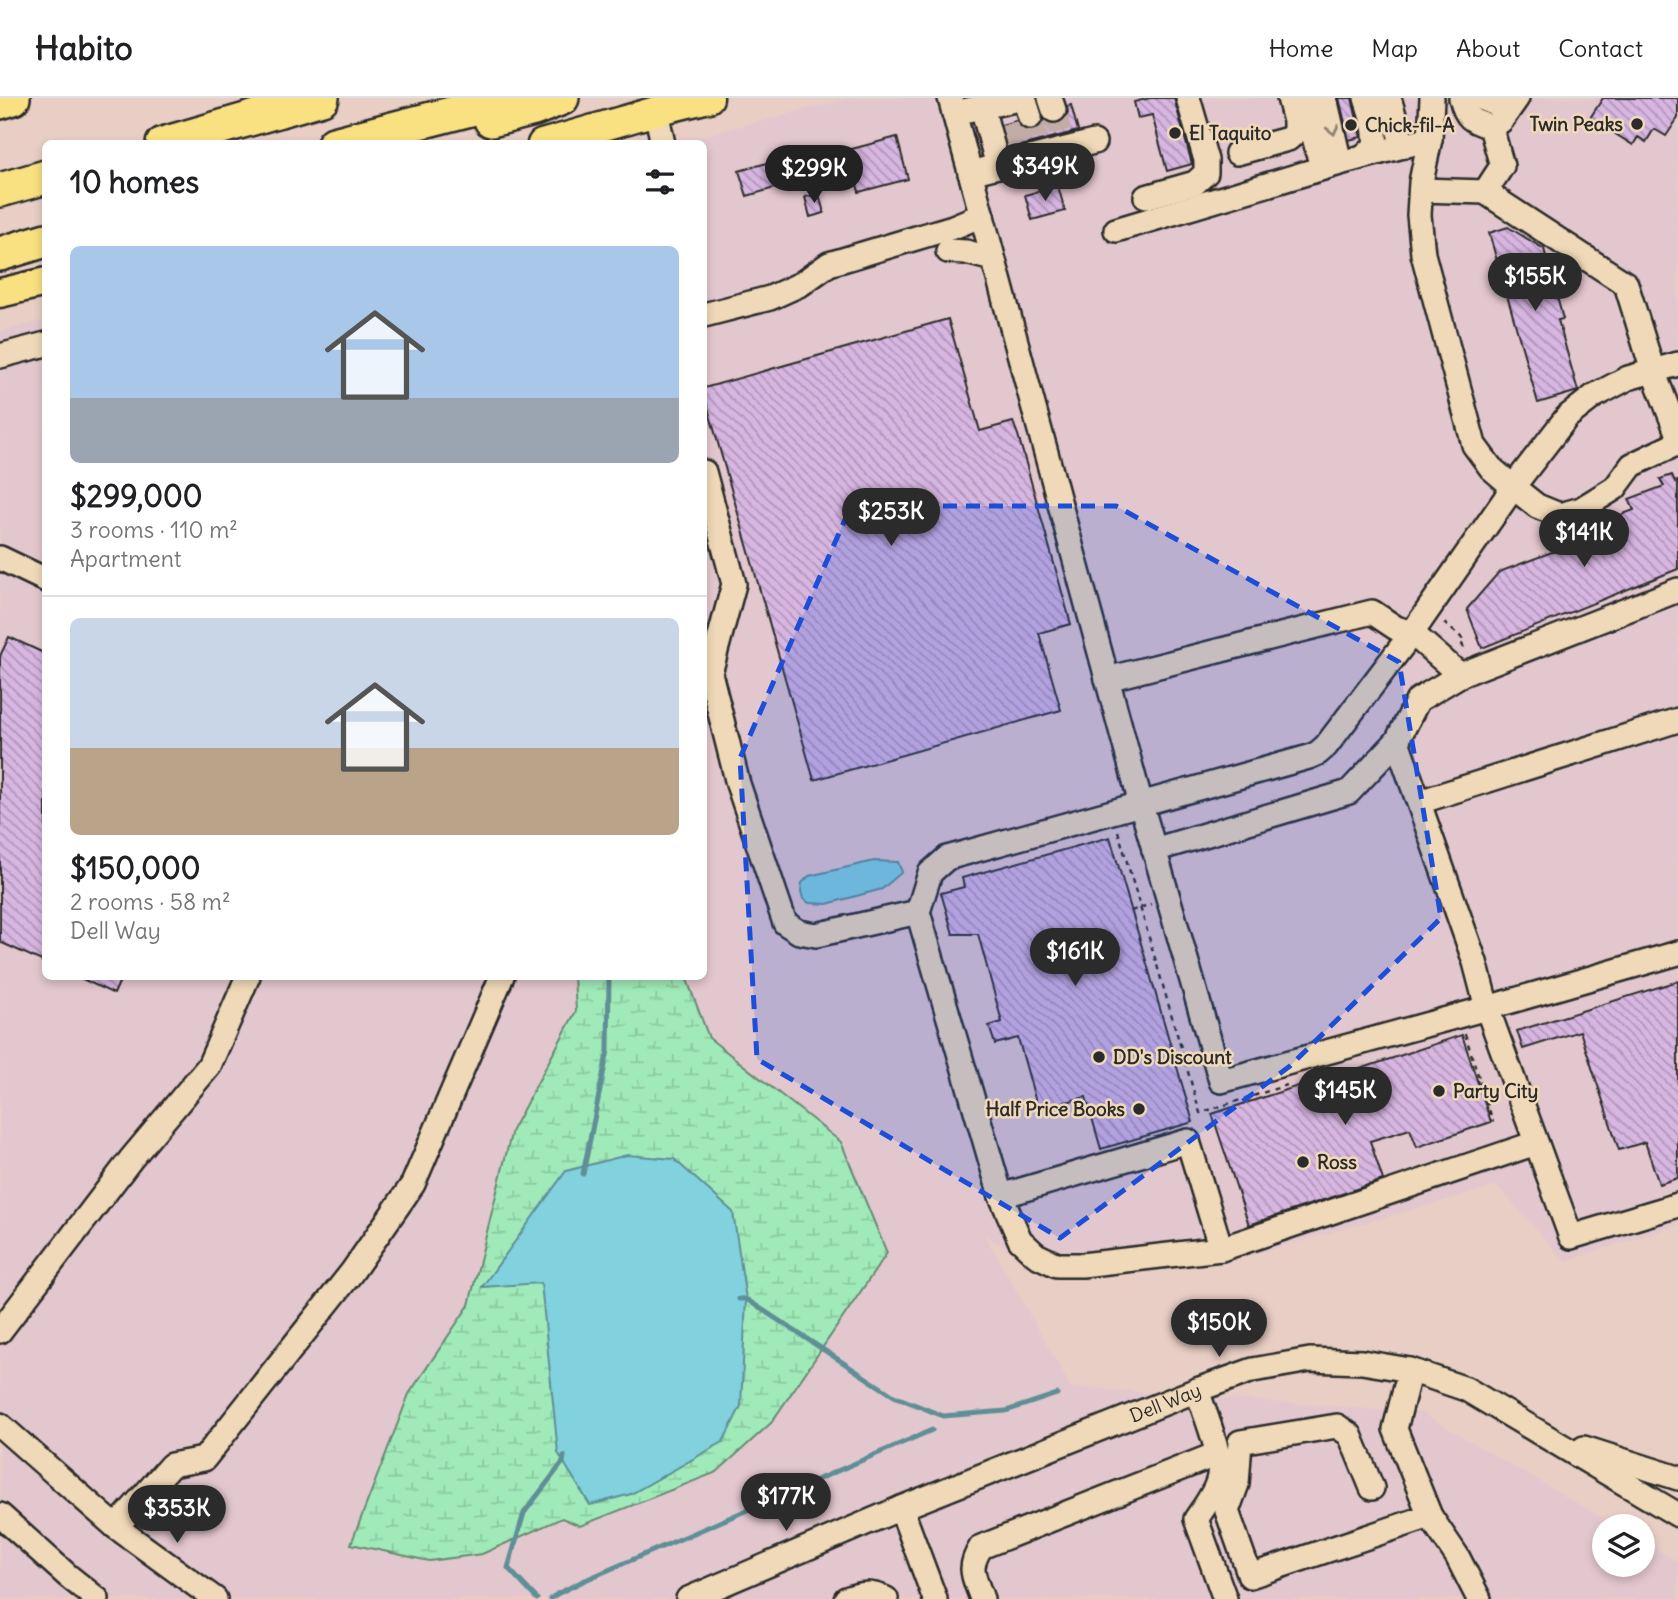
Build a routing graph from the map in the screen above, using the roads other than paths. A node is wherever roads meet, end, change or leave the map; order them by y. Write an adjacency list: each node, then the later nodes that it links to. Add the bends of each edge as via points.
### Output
1 (13, 98): 16 (highway)
2 (322, 98): 22 (highway)
3 (709, 98): 19 (main road)
4 (1188, 98): 37 (street, via 1206,173 1195,183)
5 (1289, 98): 29 (street, via 1295,132 1288,139)
6 (1304, 98): 30 (street)
7 (1325, 98): 30 (street, one-way to 30)
8 (1366, 98): 30 (street, via 1376,133)
9 (1376, 98): 30 (street, via 1384,139)
10 (1389, 98): 28 (street)
11 (1432, 98): 21 (street)
12 (1461, 98): 20 (street, via 1467,116)
13 (1481, 98): 14 (street, via 1493,103)
14 (1501, 98)
15 (1517, 98): 20 (street)
16 (0, 102)
17 (536, 102): 23 (highway); 24 (highway)
18 (952, 105): 31 (street, via 1006,112); 32 (street)
19 (656, 111): 25 (main road); 26 (street)
20 (1491, 127): 36 (street, via 1502,166)
21 (1430, 139): 28 (street); 35 (street)
22 (177, 140)
23 (353, 140)
24 (413, 140)
25 (556, 140)
26 (662, 140)
27 (1094, 142): 31 (street, via 1063,143)
28 (1403, 146): 30 (street)
29 (1237, 152)
30 (1350, 159): 40 (street)
31 (998, 166): 32 (street)
32 (970, 173): 38 (street)
33 (42, 178): 34 (highway)
34 (0, 190)
35 (1421, 190): 36 (street); 56 (street, via 1423,254 1474,445)
36 (1485, 192): 52 (street, via 1626,284)
37 (1146, 197)
38 (982, 215): 45 (street); 48 (street, via 829,264 770,298)
39 (42, 226): 41 (highway)
40 (1116, 230)
41 (0, 237)
42 (42, 241): 44 (highway)
43 (948, 251): 45 (street)
44 (0, 254)
45 (993, 259): 62 (street)
46 (42, 283): 47 (main road)
47 (0, 293)
48 (707, 314)
49 (42, 345): 50 (street)
50 (0, 356)
51 (1678, 364): 52 (street)
52 (1653, 371): 53 (street); 56 (street, via 1594,396 1567,417)
53 (1675, 422)
54 (1678, 443): 56 (street, via 1632,465 1615,488 1581,509 1559,514 1537,506)
55 (707, 483): 68 (street, via 734,584 710,673 738,784 785,922 799,932 816,935)
56 (1513, 487): 60 (street)
57 (0, 558): 58 (street)
58 (42, 578)
59 (1678, 590): 61 (street)
60 (1412, 633): 61 (street); 62 (street, via 1372,612); 66 (street, via 1318,753)
61 (1460, 675): 64 (street, via 1418,699)
62 (1107, 679): 66 (street)
63 (1678, 720): 65 (street)
64 (1397, 741): 65 (street); 67 (street, via 1349,792)
65 (1419, 802): 72 (street)
66 (1141, 804): 67 (street); 68 (street, via 947,858 930,873)
67 (1154, 850): 72 (street, via 1221,1081)
68 (918, 912): 74 (street)
69 (1678, 953): 72 (street)
70 (246, 980): 77 (street, via 209,1066 131,1159)
71 (500, 980): 89 (street, via 413,1184 352,1272 204,1458 171,1465)
72 (1487, 1008): 73 (street)
73 (1536, 1143): 75 (street, via 1571,1237); 76 (street)
74 (1001, 1196): 76 (street, via 1020,1240 1056,1265); 76 (street, via 1188,1141)
75 (1678, 1205)
76 (1221, 1249)
77 (0, 1331)
78 (1410, 1370): 79 (street, Dell Way, via 1310,1360 1253,1370); 81 (street, Dell Way, via 1466,1389); 87 (street, via 1395,1429)
79 (1197, 1390): 82 (street); 85 (street, Dell Way)
80 (0, 1426): 89 (street)
81 (1539, 1432): 83 (street); 88 (street, Dell Way)
82 (1217, 1454): 96 (street, via 981,1547 973,1559 972,1573); 97 (street, via 1219,1476 1196,1519)
83 (1678, 1478)
84 (1372, 1488): 87 (street, via 1350,1435 1337,1426 1240,1442 1237,1484 1227,1511 1250,1576)
85 (901, 1508): 92 (street, Dell Way); 95 (street)
86 (0, 1515): 91 (street)
87 (1430, 1516): 98 (street)
88 (1678, 1516)
89 (116, 1527): 90 (street)
90 (213, 1598)
91 (97, 1599)
92 (688, 1599)
93 (846, 1599): 94 (street, via 868,1593)
94 (886, 1599)
95 (935, 1599)
96 (982, 1599)
97 (1226, 1599)
98 (1479, 1599)

